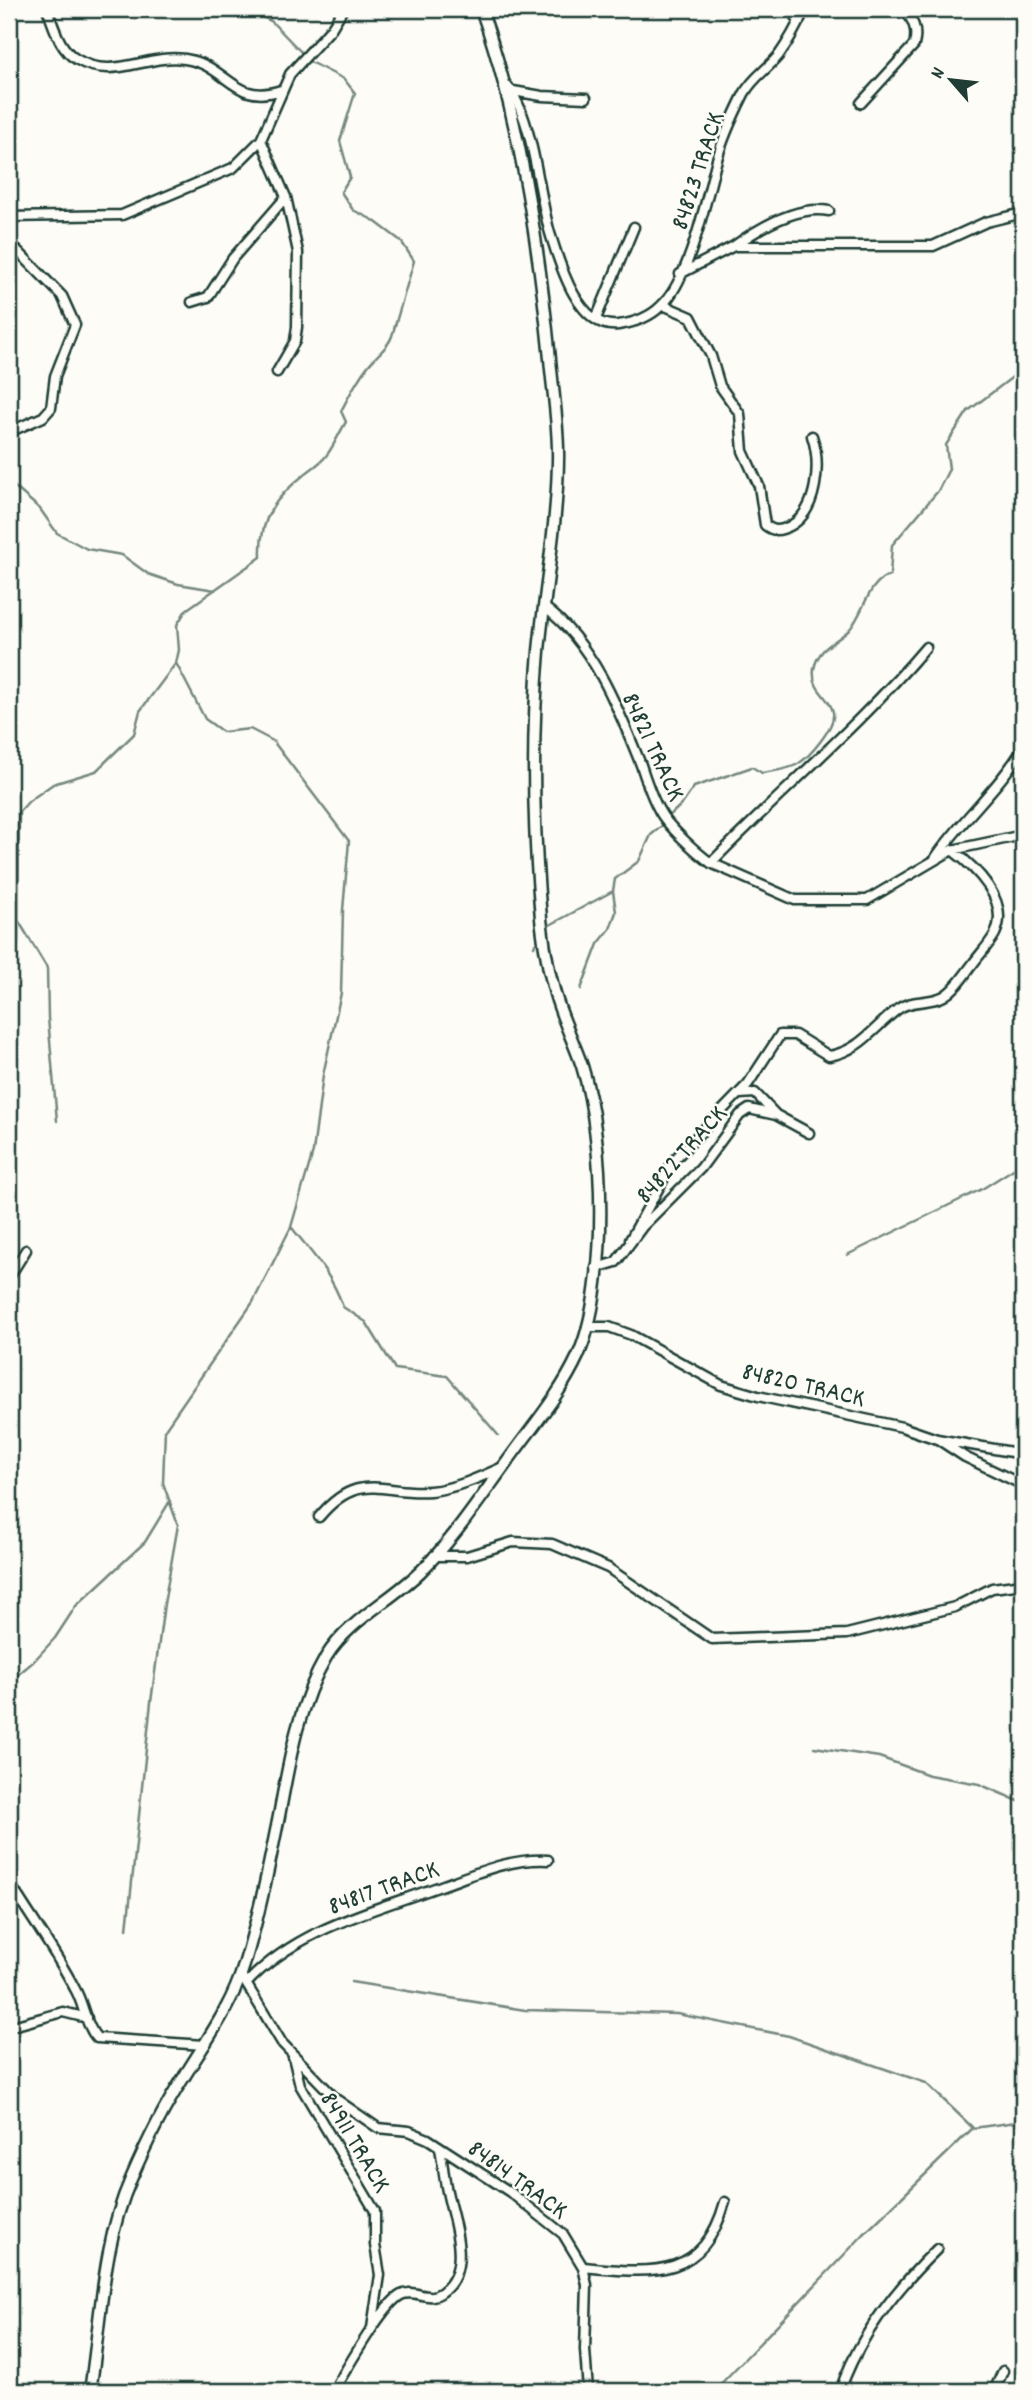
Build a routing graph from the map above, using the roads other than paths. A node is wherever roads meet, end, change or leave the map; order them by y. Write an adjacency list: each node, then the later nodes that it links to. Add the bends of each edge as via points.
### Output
1 (47, 9): 9 (street, via 66,52 92,66 121,69 183,58 203,63 253,96)
2 (343, 9): 9 (street)
3 (481, 9): 8 (street)
4 (792, 9): 7 (street)
5 (806, 9): 7 (street, 84823 TRACK)
6 (904, 9): 12 (street, via 915,24 914,45)
7 (799, 22): 21 (street, 84823 TRACK, via 778,56 745,92 716,161 700,230)
8 (501, 79): 10 (street); 28 (street, via 544,309 559,441)
9 (281, 90): 13 (street)
10 (513, 91): 11 (street); 24 (street, via 561,265 579,305)
11 (586, 97)
12 (861, 103)
13 (261, 140): 14 (street); 17 (street, via 233,168 122,215)
14 (286, 197): 22 (street, via 246,242 208,297); 25 (street, via 298,251 297,327 295,341)
15 (829, 211): 20 (street, via 810,209)
16 (1023, 213): 20 (street, via 986,222 933,246)
17 (9, 217)
18 (634, 227): 24 (street)
19 (9, 242): 26 (street, via 47,277 75,325 55,376 51,408 43,417)
20 (734, 246): 21 (street)
21 (680, 274): 23 (street, 84823 TRACK)
22 (192, 302)
23 (663, 305): 24 (street, via 614,325); 27 (street, via 691,317 720,386 740,414 743,451 759,486 765,525 771,529 779,531 791,525 808,510 816,468)
24 (596, 319)
25 (277, 372)
26 (9, 432)
27 (812, 436)
28 (544, 607): 34 (street, 84821 TRACK, via 566,626 592,663 630,738 659,811); 40 (street, via 536,729 538,890 556,999 583,1069 595,1122 600,1164)
29 (926, 648): 34 (street, via 869,713 770,802)
30 (1023, 748): 33 (street, via 1009,773 966,817)
31 (1023, 835): 32 (street, 84821 TRACK)
32 (952, 850): 33 (street, 84821 TRACK); 35 (street, via 975,867 997,909 994,936 945,995 898,1009 856,1046 828,1056 795,1035 779,1035)
33 (936, 857): 34 (street, 84821 TRACK, via 867,900 815,902 795,900)
34 (711, 863)
35 (737, 1096): 36 (street, via 755,1093); 38 (street, via 674,1160)
36 (776, 1115): 37 (street, 84822 TRACK); 38 (street, 84822 TRACK, via 749,1109 740,1115 685,1185)
37 (809, 1133)
38 (630, 1240): 40 (street, 84822 TRACK, via 616,1262)
39 (26, 1251): 41 (street)
40 (596, 1268): 42 (street)
41 (9, 1278)
42 (587, 1328): 43 (street, 84820 TRACK, via 609,1327 631,1335 721,1385); 45 (street, via 561,1388)
43 (937, 1439): 44 (street, 84820 TRACK); 46 (street)
44 (1023, 1454)
45 (503, 1467): 47 (street, via 440,1490 362,1488 328,1506); 48 (street)
46 (1023, 1485)
47 (319, 1517)
48 (435, 1556): 49 (street, via 467,1556 513,1542 552,1544 608,1568 712,1639 846,1634 955,1607 992,1588); 52 (street, via 344,1633 326,1657 291,1750)
49 (1023, 1584)
50 (548, 1860): 52 (street, 84817 TRACK, via 496,1865 345,1919 280,1953)
51 (9, 1882): 53 (street, via 69,1978)
52 (244, 1979): 55 (street); 56 (street)
53 (87, 2018): 54 (street, via 63,2012); 55 (street, via 97,2038 110,2041)
54 (9, 2027)
55 (205, 2045): 63 (street, via 160,2118 127,2186 105,2270)
56 (292, 2057): 57 (street, 84814 TRACK, via 336,2099 378,2128 410,2131); 61 (street, 84911 TRACK, via 300,2085 375,2211 380,2275)
57 (440, 2148): 60 (street, 84814 TRACK, via 548,2220 563,2234); 61 (street, via 456,2224 458,2262 454,2274 435,2296 402,2295)
58 (725, 2202): 60 (street, via 702,2251 690,2260 625,2272)
59 (937, 2249): 66 (street, via 867,2334)
60 (583, 2267): 65 (street, 84814 TRACK)
61 (371, 2331): 64 (street)
62 (1003, 2371): 67 (street)
63 (90, 2391)
64 (333, 2391)
65 (589, 2391)
66 (840, 2391)
67 (994, 2391)

